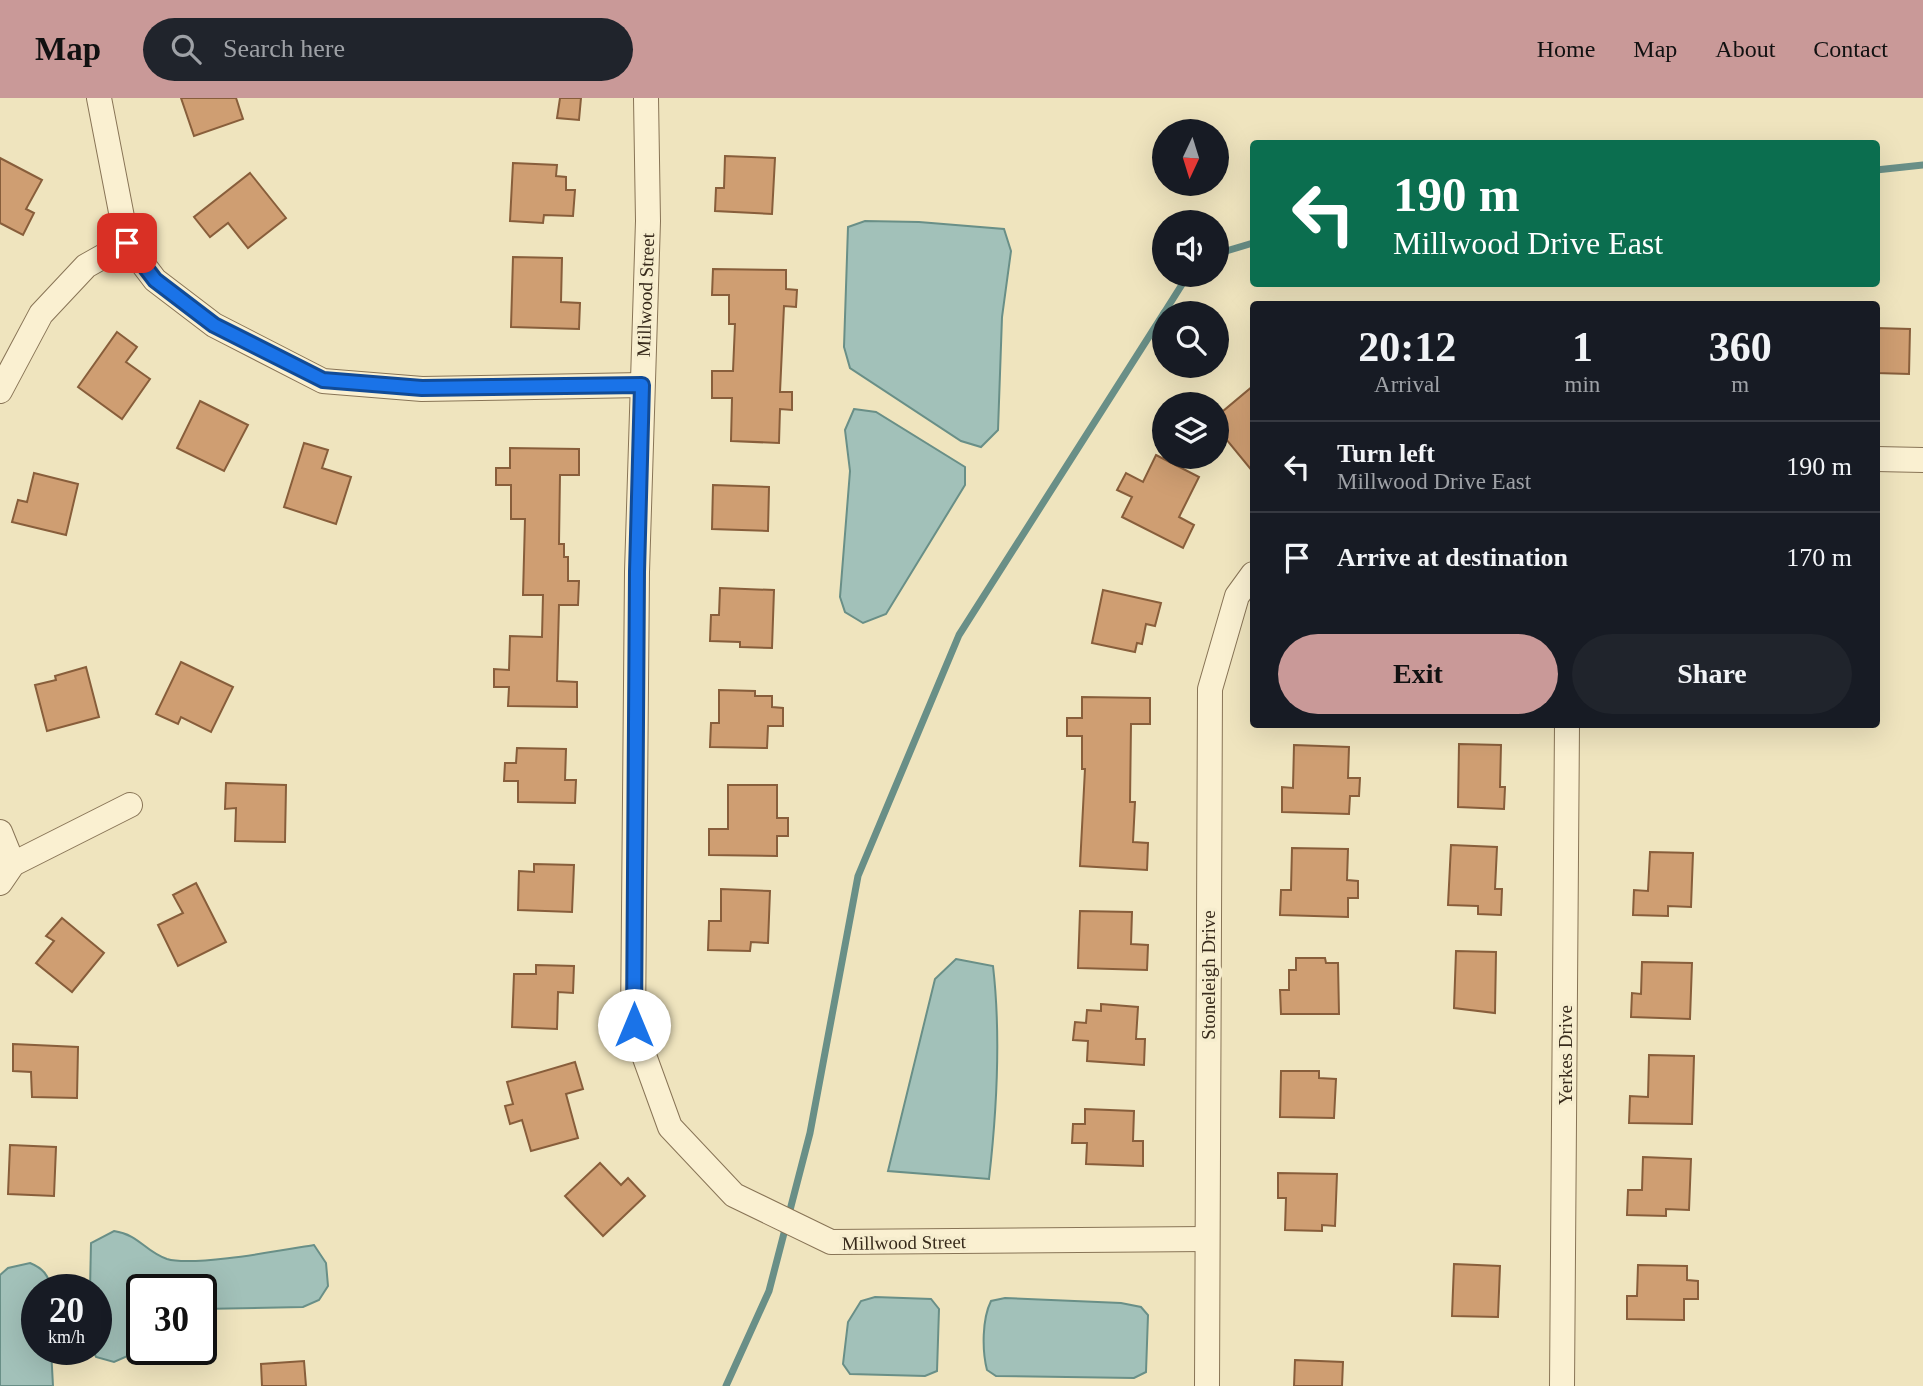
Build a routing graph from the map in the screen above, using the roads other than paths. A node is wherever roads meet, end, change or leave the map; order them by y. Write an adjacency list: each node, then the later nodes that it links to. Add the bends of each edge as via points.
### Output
1 (99, 98): 3 (street)
2 (646, 98): 4 (street, Millwood Street, via 648,221)
3 (127, 243): 4 (street, via 155,280 214,325 323,380 422,388); 5 (street, via 86,266 41,314)
4 (642, 385): 13 (street, Millwood Street, via 634,1025 670,1127 734,1195 831,1242)
5 (0, 391)
6 (1880, 459): 7 (street)
7 (1923, 460)
8 (1250, 578): 13 (street, Stoneleigh Drive, via 1237,596 1210,689)
9 (1567, 728): 15 (street, Yerkes Drive)
10 (130, 805): 12 (street)
11 (0, 832): 12 (street)
12 (7, 873)
13 (1206, 1239): 14 (street, Stoneleigh Drive)
14 (1207, 1386)
15 (1562, 1386)

